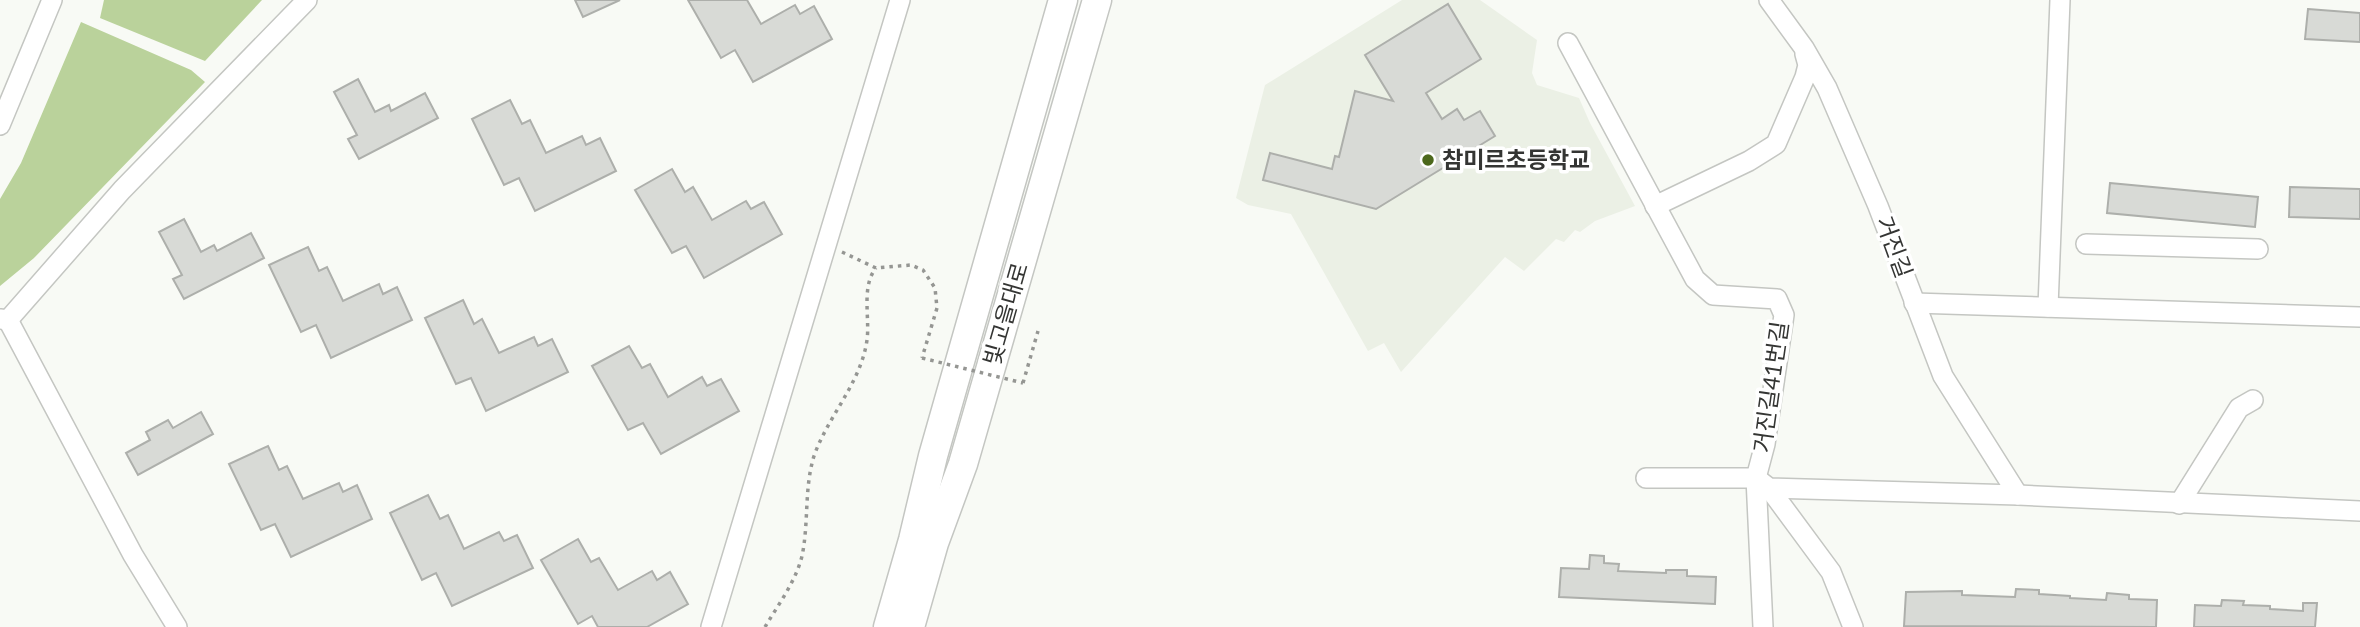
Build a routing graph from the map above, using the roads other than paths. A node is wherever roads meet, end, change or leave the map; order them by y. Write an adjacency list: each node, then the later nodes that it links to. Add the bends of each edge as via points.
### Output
1 (52, 0): 10 (street)
2 (307, 0): 17 (street, via 122,190)
3 (900, 0): 27 (street)
4 (1063, 0): 19 (main road, 빛고을대로)
5 (1097, 0): 20 (main road, 빛고을대로)
6 (1769, 0): 9 (street, 거진길)
7 (2060, 0): 15 (street)
8 (1568, 43): 11 (street, 거진길41번길)
9 (1804, 48): 11 (street, via 1805,77 1776,144); 14 (street, 거진길, via 1860,161)
10 (0, 125)
11 (1655, 206): 22 (street, 거진길41번길, via 1695,279 1713,295 1777,299 1784,315)
12 (2086, 244): 13 (street)
13 (2258, 249)
14 (1914, 303): 15 (street); 23 (street, 거진길, via 1943,376)
15 (2048, 307): 16 (street)
16 (2360, 317)
17 (4, 320): 26 (street)
18 (2253, 400): 24 (street, via 2239,408)
19 (933, 456): 28 (main road, via 899,535); 29 (main road, 빛고을대로)
20 (963, 464): 30 (main road, 빛고을대로); 31 (main road, via 949,546)
21 (1646, 478): 22 (street)
22 (1763, 483): 23 (street); 32 (street); 33 (street, via 1831,572)
23 (2018, 495): 24 (street)
24 (2179, 504): 25 (street)
25 (2360, 511)
26 (177, 627)
27 (710, 627)
28 (871, 627)
29 (888, 627)
30 (910, 627)
31 (927, 627)
32 (1763, 627)
33 (1853, 627)

